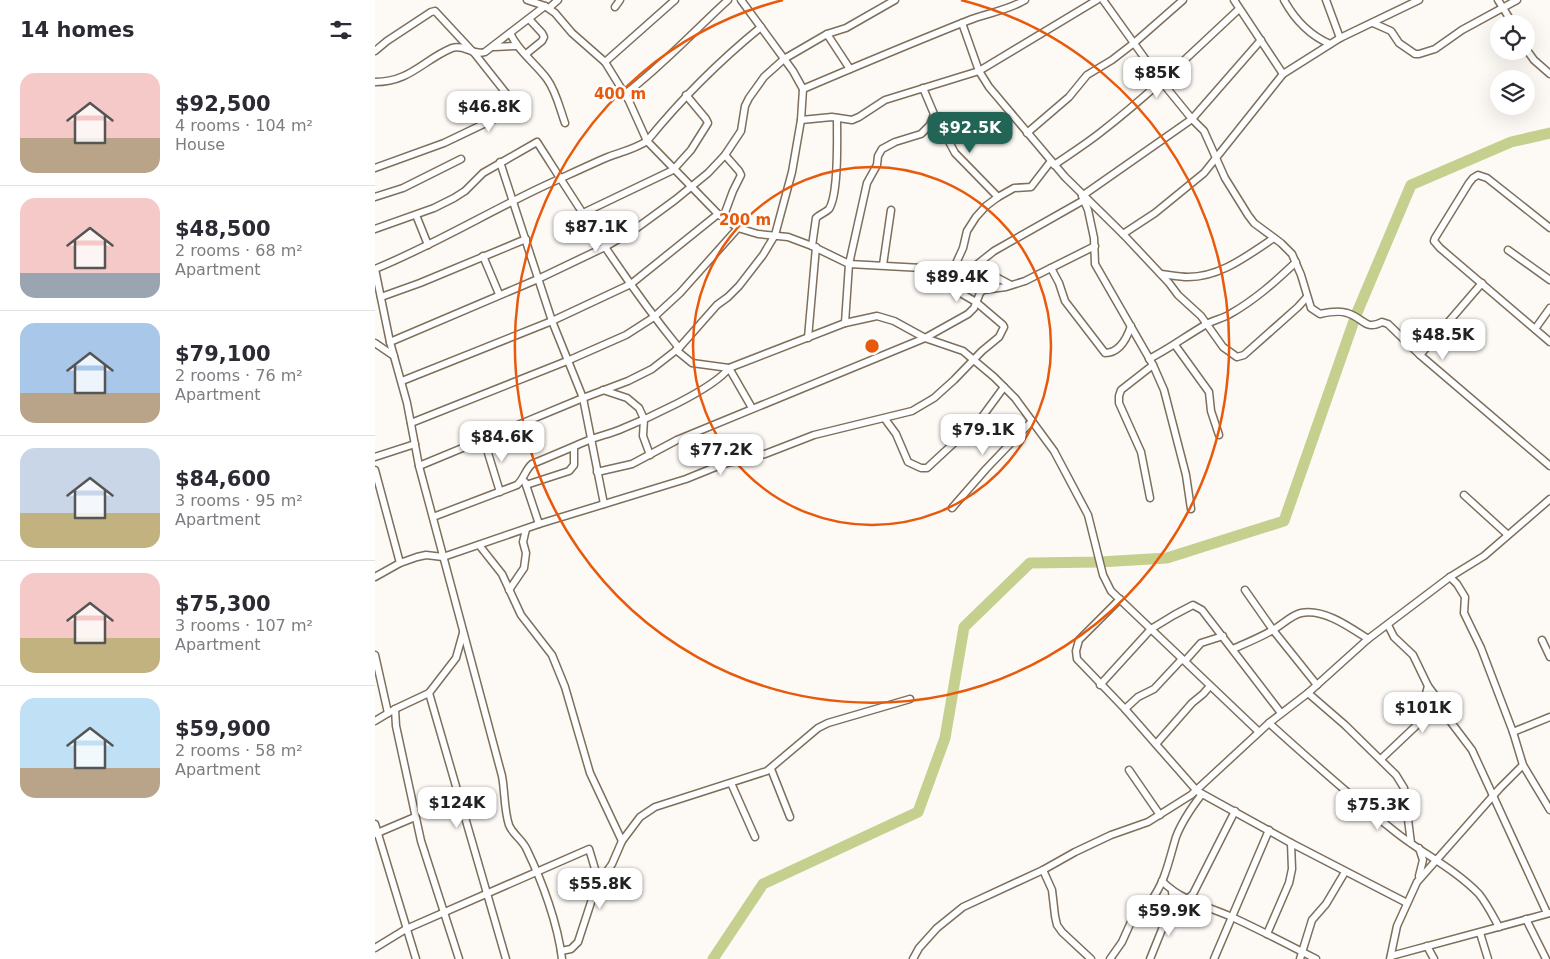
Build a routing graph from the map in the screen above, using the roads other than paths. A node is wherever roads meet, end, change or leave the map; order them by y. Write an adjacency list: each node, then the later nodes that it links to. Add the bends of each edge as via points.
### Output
1 (527, 0): 18 (street)
2 (558, 0): 18 (street)
3 (620, 0): 19 (street)
4 (675, 0): 40 (street)
5 (728, 0): 49 (street, via 642,82)
6 (741, 0): 26 (street)
7 (895, 0): 28 (street, via 846,28)
8 (1025, 0): 24 (street)
9 (1097, 0): 42 (street)
10 (1103, 0): 31 (street)
11 (1183, 0): 31 (street)
12 (1234, 0): 21 (street)
13 (1284, 0): 32 (street, via 1307,31)
14 (1326, 0): 29 (street)
15 (1419, 0): 25 (street)
16 (1498, 0): 20 (street)
17 (1517, 0): 20 (street)
18 (547, 7): 23 (street); 40 (street)
19 (615, 7)
20 (1504, 8): 22 (street); 25 (street, via 1462,30 1435,49 1419,54 1399,43 1391,31)
21 (1239, 9): 30 (street); 45 (street)
22 (1508, 15)
23 (529, 18): 27 (street); 37 (street, via 544,37)
24 (962, 23): 41 (street); 42 (street)
25 (1373, 23): 29 (street)
26 (761, 27): 38 (street); 50 (street, via 726,55)
27 (510, 33): 33 (street); 34 (street)
28 (827, 34): 38 (street); 41 (street)
29 (1340, 38): 32 (street)
30 (1261, 40): 43 (street); 53 (street)
31 (1134, 43): 45 (street); 56 (street, via 1087,75 1069,97)
32 (1330, 44): 43 (street)
33 (516, 46): 34 (street); 37 (street)
34 (494, 47): 36 (street)
35 (375, 51): 36 (street, via 435,11)
36 (475, 54): 46 (street, via 461,47 453,48 409,74); 63 (street, via 513,102 513,110 444,143)
37 (526, 54): 55 (street, via 549,81)
38 (784, 59): 48 (street); 58 (street, via 764,77 749,98 741,131)
39 (1534, 60): 44 (street)
40 (605, 62): 49 (street)
41 (850, 69): 48 (street)
42 (979, 71): 47 (street); 56 (street)
43 (1283, 74): 59 (street)
44 (1550, 74)
45 (1161, 81): 53 (street); 62 (street, via 1101,133)
46 (375, 82)
47 (923, 88): 51 (street, via 885,100 852,120); 52 (street, via 932,107)
48 (803, 89): 54 (street)
49 (625, 94): 57 (street)
50 (686, 95): 57 (street); 64 (street, via 708,123)
51 (837, 118): 54 (street); 83 (street, via 832,202 815,221)
52 (933, 119): 67 (street, via 947,136 955,153); 89 (street, via 925,131 887,145 880,152 867,183)
53 (1192, 119): 59 (street, via 1204,131); 69 (street)
54 (801, 120): 79 (street, via 792,172)
55 (565, 123)
56 (1027, 133): 62 (street)
57 (647, 142): 64 (street); 65 (street)
58 (725, 155): 66 (street); 74 (street, via 741,176)
59 (1217, 158): 78 (street, via 1189,187); 80 (street, via 1248,215)
60 (461, 159): 68 (street)
61 (500, 162): 65 (street, via 537,142); 70 (street); 73 (street, via 483,172 465,191)
62 (1053, 163): 67 (street, via 1031,187 1014,188); 69 (street)
63 (375, 168)
64 (673, 170): 66 (street); 72 (street)
65 (560, 178): 70 (street); 72 (street)
66 (690, 187): 74 (street); 85 (street, via 634,230)
67 (998, 197): 94 (street, via 970,225)
68 (375, 198)
69 (1083, 198): 78 (street); 84 (street); 95 (street, via 994,251)
70 (512, 201): 81 (street); 82 (street)
71 (891, 210): 90 (street)
72 (583, 213): 85 (street)
73 (416, 215): 77 (street); 82 (street)
74 (720, 216): 75 (street); 100 (street)
75 (739, 228): 79 (street); 109 (street)
76 (1550, 228): 99 (street, via 1487,178 1475,176 1435,241)
77 (375, 229)
78 (1123, 234): 96 (street)
79 (775, 235): 83 (street); 121 (street, via 739,286)
80 (1274, 238): 88 (street); 96 (street, via 1228,267 1210,273 1188,277)
81 (525, 239): 87 (street); 97 (street)
82 (428, 245): 93 (street)
83 (814, 246): 89 (street); 115 (street)
84 (1095, 246): 92 (street); 113 (street, via 1095,264)
85 (605, 247): 97 (street); 100 (street)
86 (1508, 250): 98 (street)
87 (483, 256): 102 (street); 103 (street)
88 (1297, 262): 104 (street); 112 (street, via 1228,316)
89 (849, 264): 90 (street); 111 (street)
90 (883, 265): 91 (street)
91 (929, 267): 94 (street); 105 (street, via 957,291)
92 (1051, 268): 101 (street); 113 (street, via 1065,301 1105,353 1120,346)
93 (375, 269): 103 (street)
94 (953, 270): 95 (street)
95 (970, 270): 101 (street, via 992,275)
96 (1161, 274): 112 (street)
97 (538, 279): 102 (street); 110 (street)
98 (1550, 280)
99 (1482, 283): 114 (street); 124 (street)
100 (631, 284): 109 (street); 110 (street)
101 (1011, 285): 105 (street, via 983,290)
102 (499, 294): 117 (street)
103 (381, 297): 117 (street)
104 (1307, 297): 106 (street); 107 (street)
105 (976, 302): 116 (street, via 968,314); 126 (street, via 1004,327 999,337)
106 (1298, 308): 107 (street); 112 (street, via 1240,357 1223,347)
107 (1311, 308): 124 (street, via 1320,314 1346,312 1370,326 1385,322)
108 (1550, 308): 114 (street)
109 (654, 317): 121 (street); 127 (street, via 625,335)
110 (552, 321): 127 (street); 130 (street)
111 (845, 323): 115 (street); 116 (street, via 877,316 894,321)
112 (1207, 323): 120 (street)
113 (1131, 326): 128 (street)
114 (1535, 329): 118 (street)
115 (808, 338): 129 (street)
116 (925, 338): 126 (street, via 953,346); 134 (street)
117 (390, 342): 125 (street)
118 (1550, 342)
119 (375, 343): 122 (street)
120 (1175, 345): 128 (street); 139 (street, via 1209,392)
121 (677, 349): 129 (street, via 692,364); 132 (street, via 641,375)
122 (384, 350): 123 (street); 125 (street)
123 (375, 352)
124 (1419, 355): 147 (street)
125 (394, 356): 130 (street)
126 (974, 359): 131 (street); 136 (street, via 923,406)
127 (567, 361): 133 (street); 138 (street)
128 (1151, 362): 154 (street, via 1121,390 1119,396 1119,403 1141,452); 158 (street, via 1164,390 1186,475)
129 (729, 368): 134 (street); 135 (street, via 714,382)
130 (402, 381): 138 (street)
131 (1004, 386): 136 (street, via 982,417 927,468 908,462 896,434); 137 (street)
132 (603, 390): 133 (street); 135 (street, via 633,401)
133 (583, 398): 140 (street); 141 (street)
134 (753, 408): 144 (street)
135 (644, 419): 141 (street); 144 (street, via 643,436)
136 (885, 419): 156 (street, via 813,435 765,454 723,464)
137 (1032, 421): 157 (street); 172 (street, via 1054,451 1088,515 1106,584)
138 (411, 423): 142 (street)
139 (1219, 434)
140 (483, 440): 146 (street); 152 (street)
141 (591, 440): 143 (street); 149 (street)
142 (415, 444): 145 (street); 146 (street)
143 (573, 448): 150 (street, via 532,464); 151 (street, via 574,465 569,471)
144 (650, 455): 149 (street, via 631,464)
145 (375, 458)
146 (419, 466): 159 (street)
147 (1550, 466)
148 (375, 470): 167 (street)
149 (597, 472): 156 (street)
150 (524, 476): 151 (street); 152 (street, via 517,485)
151 (526, 485): 160 (street)
152 (500, 492): 159 (street)
153 (1464, 494): 163 (street)
154 (1150, 498)
155 (1550, 499): 163 (street)
156 (604, 504): 160 (street)
157 (952, 508)
158 (1191, 509)
159 (433, 517): 166 (street)
160 (539, 524): 161 (street)
161 (526, 529): 162 (street); 164 (street)
162 (513, 534): 164 (street); 165 (street)
163 (1508, 535): 169 (street)
164 (523, 542): 170 (street, via 526,553 524,568)
165 (479, 545): 166 (street); 170 (street, via 502,574)
166 (443, 557): 167 (street, via 426,555); 176 (street)
167 (400, 563): 168 (street)
168 (375, 577)
169 (1451, 577): 173 (street); 199 (street, via 1465,597 1464,613)
170 (509, 590): 217 (street, via 521,615 552,655 565,687 590,773)
171 (1245, 590): 175 (street)
172 (1120, 599): 174 (street); 185 (street, via 1079,640 1076,651 1077,659)
173 (1388, 625): 178 (street); 187 (street, via 1413,655)
174 (1151, 629): 177 (street, via 1193,605 1202,610); 183 (street); 185 (street)
175 (1273, 630): 178 (street, via 1299,613 1311,612 1343,623); 180 (street); 184 (street)
176 (463, 632): 188 (street, via 456,658); 223 (street, via 502,776 509,826 526,847)
177 (1223, 636): 180 (street); 183 (street, via 1201,643)
178 (1368, 639): 184 (street)
179 (1542, 640): 182 (street)
180 (1233, 649): 194 (street)
181 (375, 654): 193 (street)
182 (1550, 657)
183 (1184, 660): 186 (street); 192 (street, via 1154,689 1138,697)
184 (1317, 684): 189 (street)
185 (1100, 685): 192 (street)
186 (1210, 686): 198 (street); 200 (street)
187 (1429, 686): 201 (street, via 1418,724); 207 (street, via 1450,723 1472,750)
188 (429, 693): 191 (street); 229 (street)
189 (1308, 693): 194 (street); 201 (street)
190 (910, 699): 203 (street, via 818,728)
191 (395, 709): 193 (street); 211 (street, via 395,726)
192 (1125, 710): 200 (street)
193 (387, 713): 196 (street)
194 (1281, 713): 197 (street)
195 (1550, 717): 199 (street)
196 (375, 721)
197 (1269, 723): 198 (street); 219 (street, via 1336,784)
198 (1259, 732): 206 (street)
199 (1513, 732): 202 (street)
200 (1155, 744): 206 (street)
201 (1381, 759): 219 (street, via 1397,775 1404,788)
202 (1523, 764): 207 (street); 208 (street)
203 (771, 769): 205 (street); 212 (street)
204 (1129, 770): 210 (street)
205 (731, 783): 216 (street); 217 (street, via 655,807 640,817)
206 (1200, 792): 209 (street); 210 (street); 225 (street, via 1176,837)
207 (1494, 796): 221 (street); 234 (street)
208 (1550, 810)
209 (1235, 812): 214 (street); 230 (street)
210 (1160, 815): 222 (street, via 1092,843)
211 (415, 817): 215 (street); 233 (street)
212 (790, 817)
213 (375, 824): 215 (street)
214 (1269, 830): 218 (street); 235 (street)
215 (376, 834): 238 (street)
216 (755, 837)
217 (622, 841): 226 (street, via 612,864)
218 (1291, 843): 224 (street); 240 (street, via 1289,883)
219 (1411, 843): 220 (street)
220 (1419, 848): 221 (street); 227 (street, via 1423,860)
221 (1437, 860): 227 (street); 237 (street, via 1479,895)
222 (1043, 870): 250 (street, via 963,907 937,928); 251 (street, via 1052,890 1057,925)
223 (536, 871): 226 (street, via 589,849); 229 (street); 243 (street)
224 (1345, 872): 231 (street); 244 (street, via 1312,920)
225 (1162, 881): 228 (street); 252 (street, via 1149,904 1135,913)
226 (599, 882): 243 (street, via 577,942 571,949)
227 (1417, 882): 231 (street)
228 (1172, 890): 230 (street); 232 (street)
229 (487, 894): 233 (street); 248 (street)
230 (1189, 899): 232 (street); 235 (street)
231 (1407, 903): 245 (street)
232 (1173, 906): 253 (street)
233 (444, 912): 238 (street); 247 (street)
234 (1549, 913): 236 (street)
235 (1232, 917): 240 (street); 254 (street)
236 (1526, 919): 237 (street); 258 (street)
237 (1499, 927): 239 (street)
238 (406, 929): 242 (street); 246 (street)
239 (1480, 933): 241 (street); 257 (street)
240 (1267, 934): 244 (street)
241 (1427, 946): 245 (street); 256 (street)
242 (375, 948)
243 (561, 951): 249 (street)
244 (1301, 956): 255 (street)
245 (1390, 958)
246 (416, 959)
247 (459, 959)
248 (506, 959)
249 (562, 959)
250 (913, 959)
251 (1091, 959)
252 (1110, 959)
253 (1150, 959)
254 (1214, 959)
255 (1316, 959)
256 (1434, 959)
257 (1488, 959)
258 (1546, 959)

